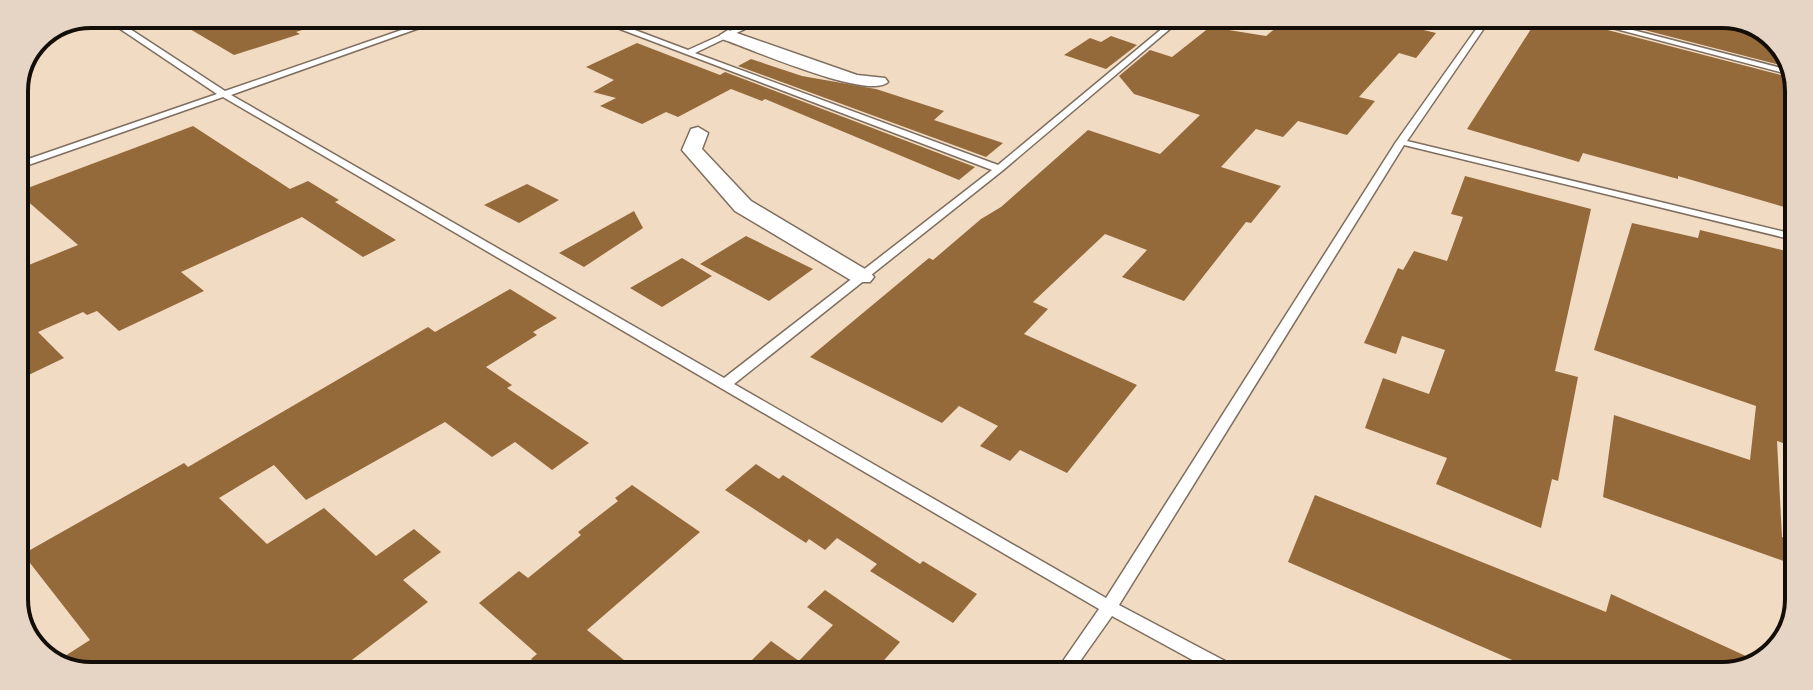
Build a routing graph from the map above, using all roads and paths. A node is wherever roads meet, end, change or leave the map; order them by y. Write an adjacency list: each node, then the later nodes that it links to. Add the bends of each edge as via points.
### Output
1 (123, 28): 12 (lane)
2 (415, 28): 12 (lane)
3 (622, 28): 9 (lane)
4 (743, 28): 8 (lane)
5 (1165, 28): 16 (lane)
6 (1480, 28): 14 (lane)
7 (1620, 28): 10 (lane)
8 (728, 35): 9 (lane); 11 (street, via 855,80)
9 (688, 53): 16 (lane)
10 (1781, 70)
11 (879, 82)
12 (225, 95): 15 (lane); 19 (lane)
13 (698, 133): 18 (street, via 692,150 743,206)
14 (1401, 142): 17 (lane); 20 (lane)
15 (28, 162)
16 (999, 169): 18 (lane)
17 (1785, 235)
18 (862, 277): 19 (lane)
19 (725, 384): 20 (lane)
20 (1109, 607): 21 (lane); 22 (lane)
21 (1070, 662)
22 (1212, 662)

